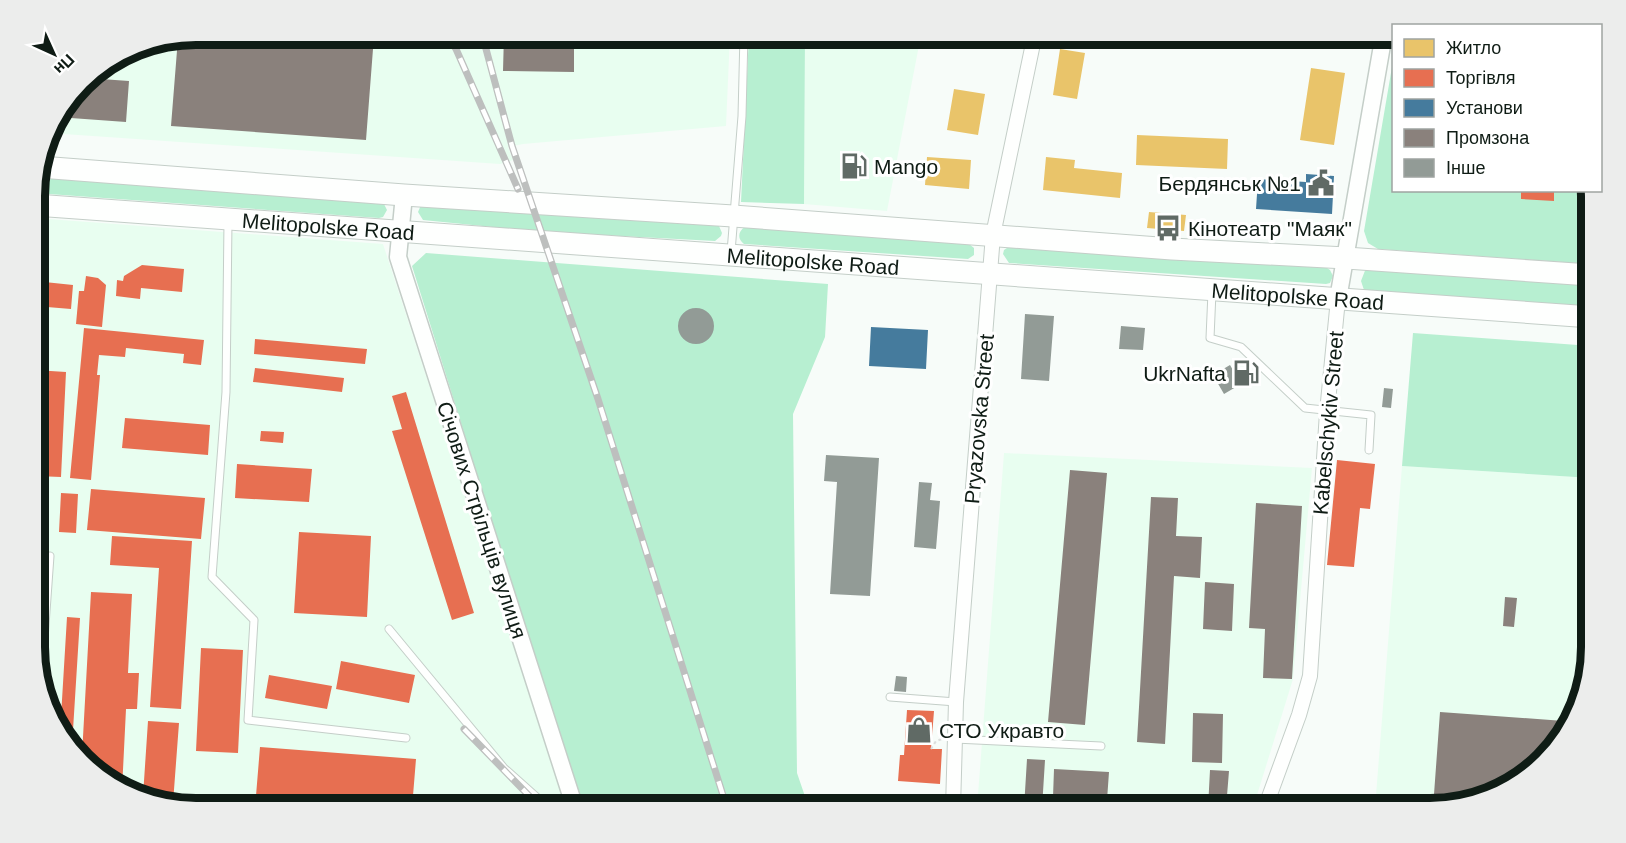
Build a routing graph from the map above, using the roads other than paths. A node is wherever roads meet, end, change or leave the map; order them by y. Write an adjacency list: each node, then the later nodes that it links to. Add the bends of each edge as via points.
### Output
1 (744, 45): 7 (lane)
2 (1033, 45): 10 (street, Pryazovska Street)
3 (1382, 45): 12 (street, Kabelschykiv Street)
4 (48, 168): 5 (main road, Melitopolske Road)
5 (404, 195): 7 (main road, Melitopolske Road); 9 (street, Січових Стрільців вулиця)
6 (45, 206): 8 (main road, Melitopolske Road)
7 (733, 216): 10 (main road, Melitopolske Road); 11 (lane)
8 (228, 219): 9 (main road, Melitopolske Road); 25 (lane, via 226,392 212,577 254,620 248,720)
9 (400, 231): 11 (main road, Melitopolske Road); 29 (street, Січових Стрільців вулиця, via 398,257)
10 (993, 235): 12 (main road, Melitopolske Road); 13 (street, Pryazovska Street)
11 (730, 255): 13 (main road, Melitopolske Road)
12 (1346, 258): 14 (main road, Melitopolske Road); 16 (street, Kabelschykiv Street)
13 (991, 274): 15 (main road, Melitopolske Road); 24 (street, Pryazovska Street)
14 (1581, 274)
15 (1212, 290): 16 (main road, Melitopolske Road); 18 (lane, via 1210,338 1241,347 1305,408)
16 (1338, 299): 17 (main road, Melitopolske Road); 18 (street, Kabelschykiv Street)
17 (1581, 316)
18 (1327, 412): 19 (lane, via 1371,415); 31 (street, Kabelschykiv Street, via 1310,676)
19 (1368, 450)
20 (50, 556): 21 (lane)
21 (45, 625)
22 (389, 629): 28 (lane, via 504,768)
23 (890, 697): 24 (lane)
24 (956, 702): 26 (street, Pryazovska Street)
25 (406, 738)
26 (956, 739): 27 (lane); 30 (street, Pryazovska Street)
27 (1101, 746)
28 (538, 798)
29 (572, 798)
30 (953, 798)
31 (1269, 798)

